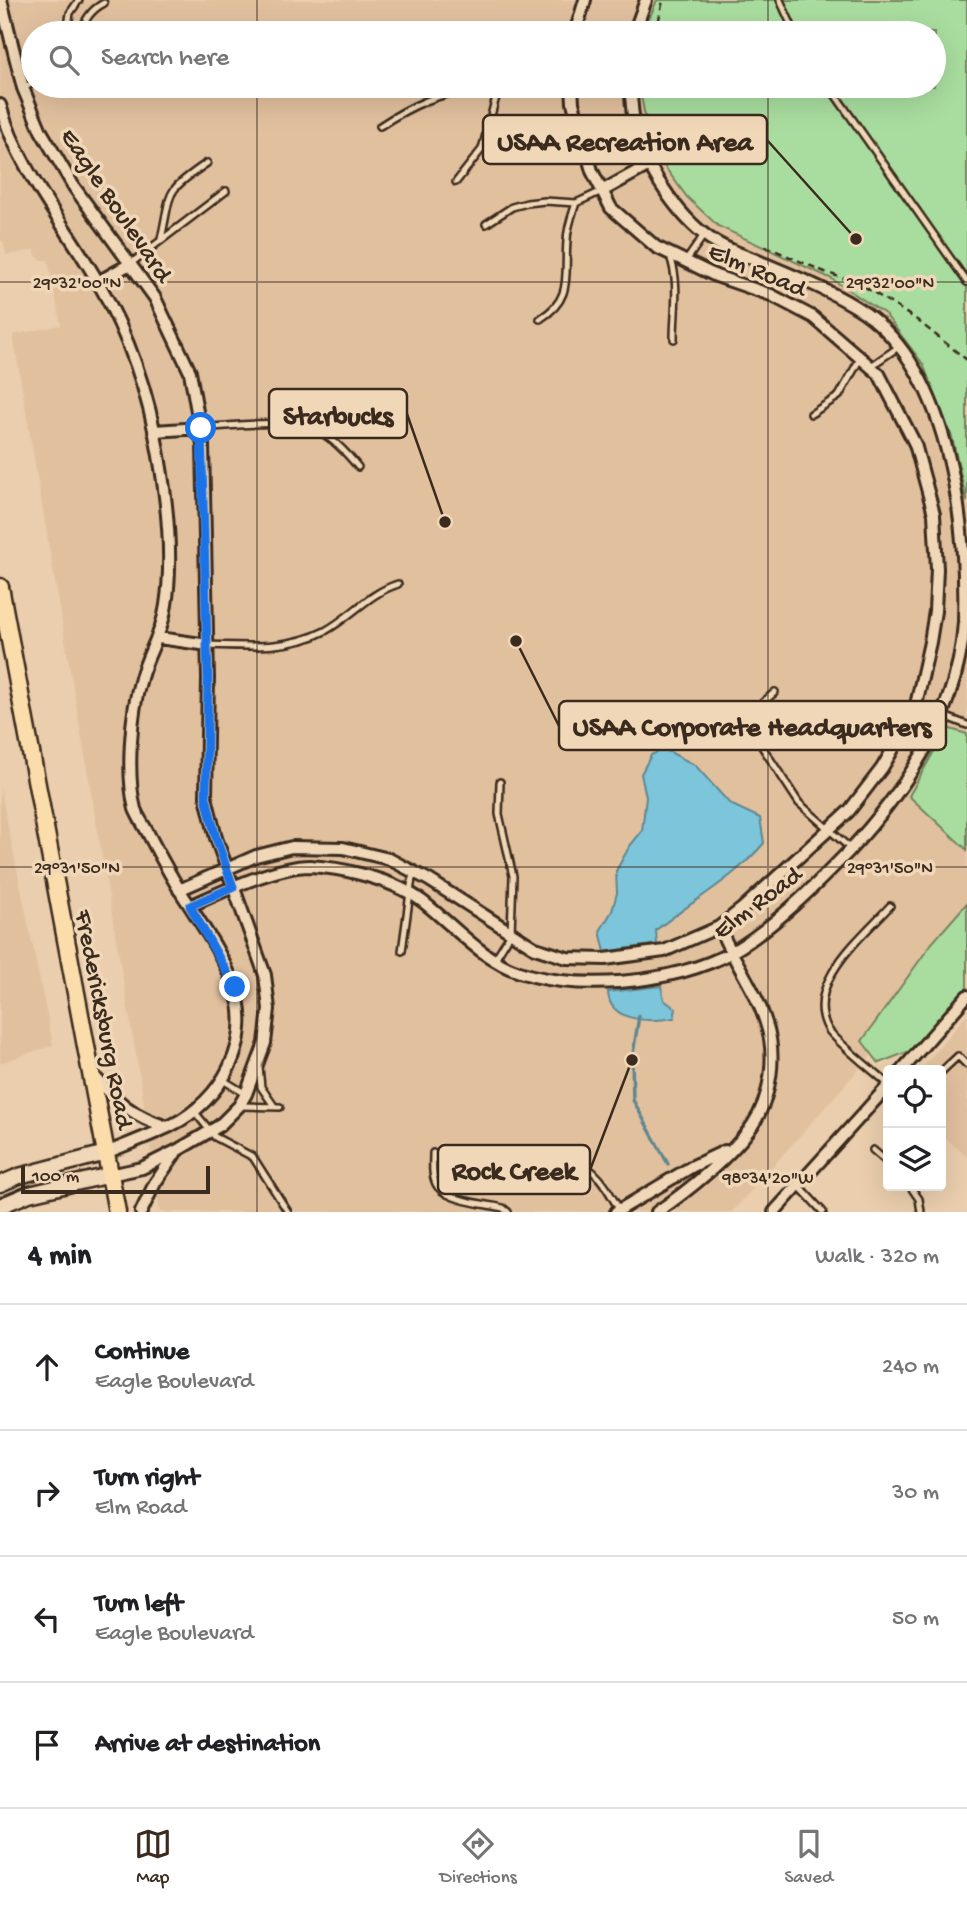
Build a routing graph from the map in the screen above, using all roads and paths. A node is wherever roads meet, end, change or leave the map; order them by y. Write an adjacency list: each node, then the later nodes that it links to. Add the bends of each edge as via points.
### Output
1 (1, 0): 14 (street, Eagle Boulevard)
2 (79, 0): 8 (lane)
3 (586, 0): 10 (street)
4 (646, 0): 11 (street)
5 (663, 0): 12 (path)
6 (780, 0): 13 (lane)
7 (104, 3): 9 (lane)
8 (68, 21)
9 (85, 21)
10 (579, 21)
11 (638, 21)
12 (659, 21)
13 (790, 21)
14 (21, 63)
15 (32, 98): 35 (street, Eagle Boulevard, via 41,131 74,187)
16 (434, 98): 22 (lane)
17 (496, 98): 25 (lane, via 482,149)
18 (573, 98): 27 (street, Elm Road, via 592,171)
19 (631, 98): 24 (street, Elm Road, via 635,131)
20 (837, 98): 37 (lane)
21 (0, 105): 36 (street, Eagle Boulevard, via 51,210)
22 (380, 126)
23 (207, 163): 31 (lane, via 171,191)
24 (649, 164): 27 (street); 30 (street, Elm Road, via 685,217)
25 (456, 182)
26 (226, 191): 31 (lane)
27 (602, 191): 28 (lane); 33 (street, Elm Road, via 611,208)
28 (576, 203): 29 (lane, via 527,203); 38 (lane, via 567,237 563,297)
29 (486, 224)
30 (705, 234): 34 (lane); 40 (street, Elm Road, via 858,308)
31 (161, 239): 35 (lane)
32 (765, 246): 42 (path, via 862,285)
33 (669, 253): 34 (street, Elm Road); 39 (lane, via 677,288)
34 (686, 261): 41 (street, Elm Road, via 813,317)
35 (130, 264): 36 (street); 45 (street, Eagle Boulevard, via 155,298 190,372)
36 (98, 282): 46 (street, Eagle Boulevard, via 128,342)
37 (967, 282)
38 (540, 319)
39 (674, 339)
40 (901, 346): 43 (lane); 54 (street, Elm Road, via 938,416 964,535 964,629)
41 (861, 357): 43 (street, Elm Road); 44 (lane, via 839,396)
42 (967, 360)
43 (871, 366): 53 (street, Elm Road, via 915,444 934,514 935,611)
44 (811, 414)
45 (201, 428): 46 (street); 47 (lane, via 277,424 314,428 338,443); 51 (street, Eagle Boulevard)
46 (154, 430): 50 (street, Eagle Boulevard, via 165,498 168,566 167,604)
47 (358, 467)
48 (398, 584): 51 (lane, via 376,593 326,630 300,641 279,646)
49 (0, 587): 76 (main road, Fredericksburg Road)
50 (159, 638): 51 (street); 62 (street, Eagle Boulevard, via 141,677 130,760 135,810)
51 (208, 645): 59 (street, Eagle Boulevard, via 206,797)
52 (775, 692): 57 (lane, via 744,719 799,803)
53 (916, 705): 54 (lane); 57 (street, Elm Road, via 882,768 849,811)
54 (943, 717): 55 (lane); 58 (street, Elm Road, via 895,798)
55 (967, 724)
56 (500, 782): 67 (lane, via 499,814 513,876)
57 (828, 829): 58 (lane); 66 (street, Elm Road)
58 (851, 849): 69 (street, Elm Road, via 819,882)
59 (226, 867): 60 (street, Elm Road, via 292,847 343,848 389,859); 61 (street, Eagle Boulevard); 62 (street, Elm Road)
60 (413, 872): 63 (lane); 67 (street, Elm Road)
61 (233, 887): 63 (street, Elm Road, via 307,866 389,881); 64 (street, Elm Road); 72 (street, Eagle Boulevard, via 265,975 269,1009)
62 (179, 890): 64 (street, Eagle Boulevard)
63 (411, 894): 68 (lane); 70 (street, Elm Road)
64 (190, 906): 77 (street, Eagle Boulevard, via 235,987 239,1038)
65 (890, 906): 78 (lane, via 831,974 821,1004 828,1030)
66 (719, 928): 67 (street, Elm Road, via 664,951 605,959 567,958 535,948); 69 (street)
67 (511, 933): 70 (lane)
68 (402, 951)
69 (730, 953): 70 (street, Elm Road, via 663,977 604,984 546,978 508,968); 85 (street, via 766,1023 772,1050 762,1105 752,1126)
70 (495, 959)
71 (967, 996): 73 (street)
72 (258, 1061): 80 (street, Eagle Boulevard); 81 (lane, via 261,1087 277,1107)
73 (906, 1065)
74 (967, 1065): 75 (lane, via 958,1056)
75 (946, 1067)
76 (91, 1073): 83 (street, via 124,1107); 88 (main road, Fredericksburg Road)
77 (223, 1080): 80 (lane); 82 (street, Eagle Boulevard)
78 (883, 1080)
79 (883, 1091): 94 (street)
80 (246, 1094): 81 (street, Eagle Boulevard)
81 (239, 1106): 84 (street, Eagle Boulevard)
82 (194, 1111): 83 (street, Eagle Boulevard); 84 (lane)
83 (167, 1127): 88 (street, Eagle Boulevard)
84 (209, 1132): 86 (street, Eagle Boulevard); 100 (lane, via 253,1157)
85 (731, 1149): 97 (street, via 693,1166); 102 (street, via 704,1177)
86 (178, 1150): 92 (street, Eagle Boulevard, via 142,1168); 99 (street)
87 (873, 1150): 91 (lane)
88 (106, 1153): 92 (main road, Fredericksburg Road); 93 (street)
89 (433, 1153): 101 (lane, via 432,1171 438,1187 459,1199)
90 (557, 1158): 97 (lane, via 578,1161 594,1172)
91 (883, 1159)
92 (110, 1175): 96 (street); 98 (main road, Fredericksburg Road)
93 (0, 1184)
94 (798, 1185): 103 (street); 104 (lane)
95 (913, 1191): 105 (lane)
96 (0, 1206)
97 (619, 1211)
98 (117, 1212)
99 (141, 1212)
100 (288, 1212)
101 (508, 1212)
102 (657, 1212)
103 (774, 1212)
104 (823, 1212)
105 (921, 1212)

